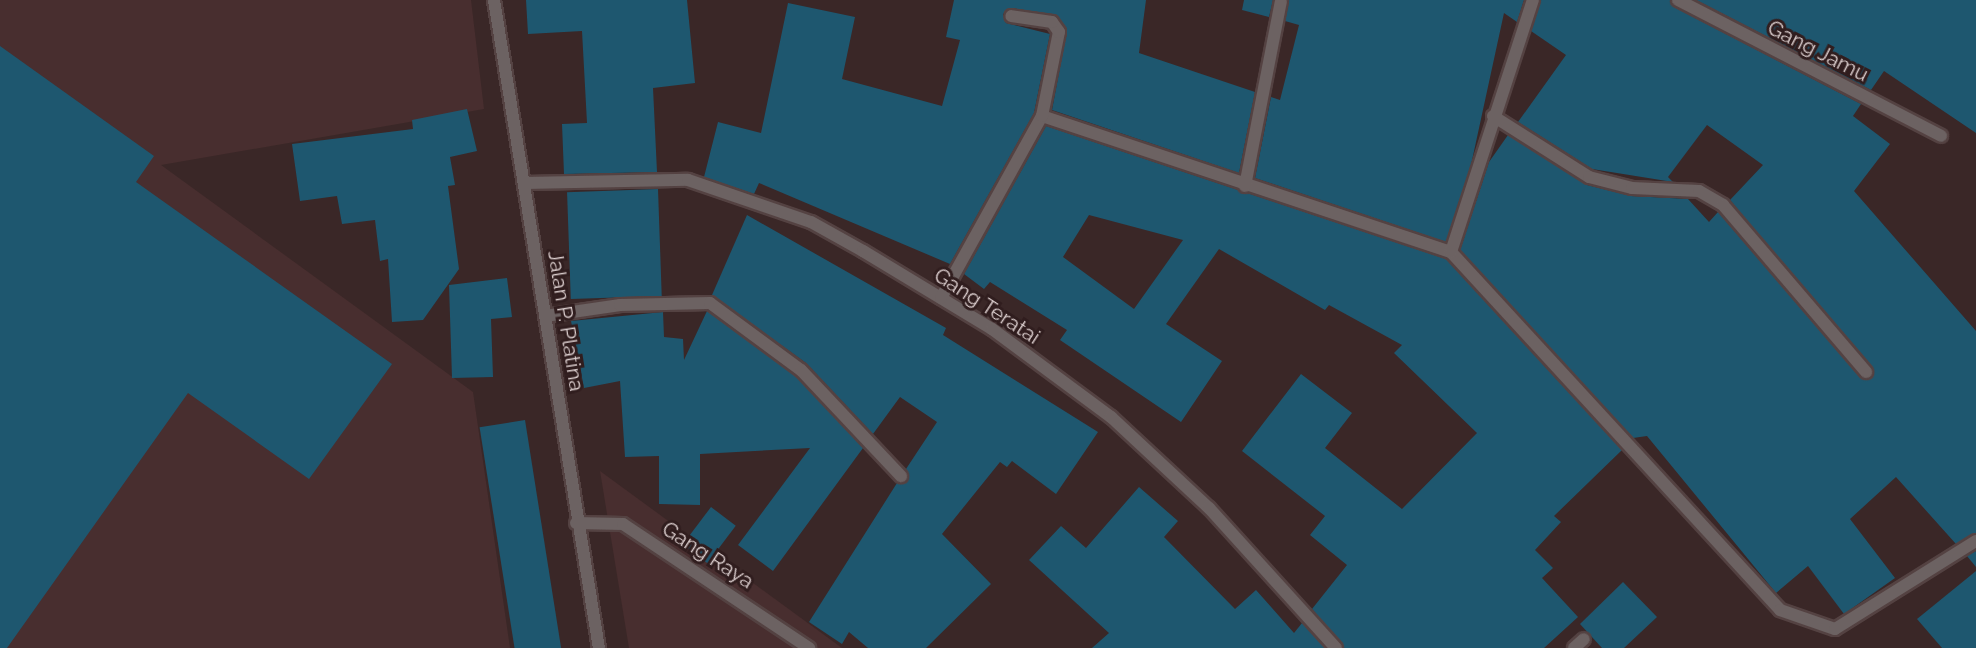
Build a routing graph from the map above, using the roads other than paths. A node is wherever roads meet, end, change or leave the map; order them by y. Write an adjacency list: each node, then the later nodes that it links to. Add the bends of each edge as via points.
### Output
1 (494, 0): 9 (street, Jalan P. Platina)
2 (1533, 0): 7 (street)
3 (1678, 0): 8 (street, Gang Jamu)
4 (1281, 1): 10 (street)
5 (1011, 16): 6 (street, via 1052,22 1059,32)
6 (1042, 116): 10 (street); 12 (street)
7 (1493, 116): 11 (street); 14 (street, via 1589,177 1632,188 1699,191 1723,206)
8 (1941, 136)
9 (525, 183): 12 (street, Gang Teratai, via 688,180 811,222); 13 (street, Jalan P. Platina)
10 (1245, 186): 11 (street)
11 (1452, 252): 17 (street, via 1780,610 1836,629)
12 (941, 298): 20 (street, Gang Teratai, via 1111,417 1209,508)
13 (545, 316): 15 (street, via 620,305 710,303 801,370); 16 (street, Jalan P. Platina)
14 (1866, 372)
15 (901, 476)
16 (576, 523): 18 (street, Jalan P. Platina); 19 (street, Gang Raya, via 623,524)
17 (1976, 541)
18 (599, 648)
19 (809, 648)
20 (1336, 648)

